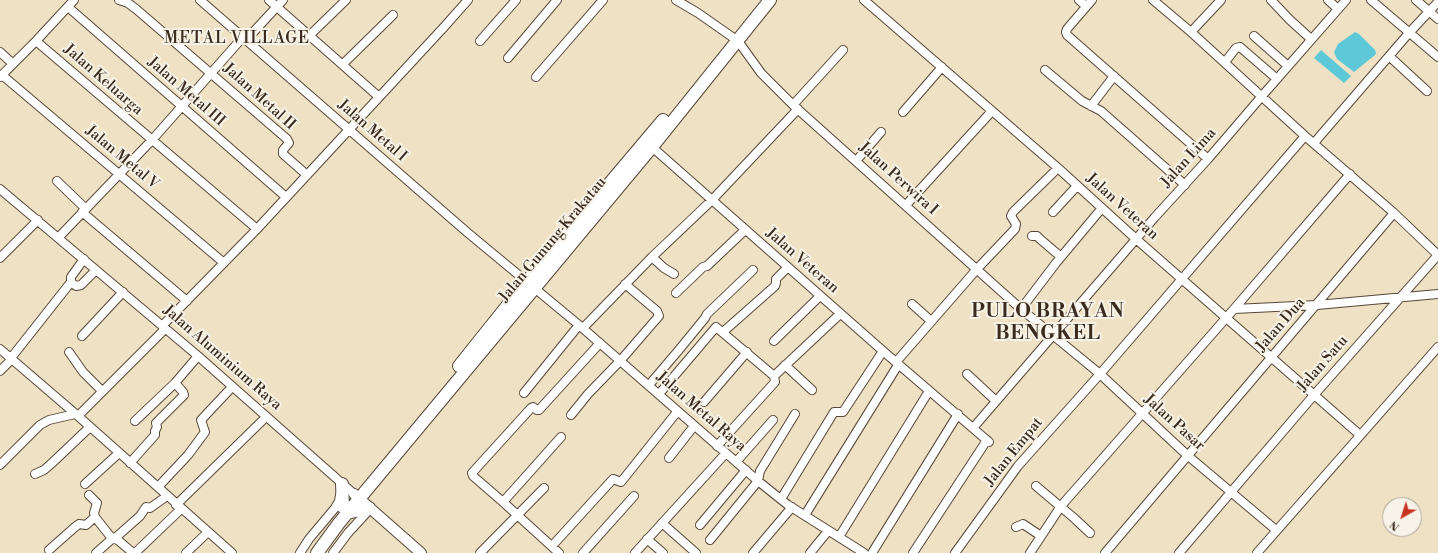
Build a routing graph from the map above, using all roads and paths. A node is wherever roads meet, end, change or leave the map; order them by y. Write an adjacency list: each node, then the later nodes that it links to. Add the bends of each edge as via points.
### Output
1 (74, 0): 25 (street)
2 (119, 0): 51 (street, Jalan Metal II, via 136,9)
3 (200, 0): 36 (street, Jalan Metal I)
4 (269, 0): 26 (street)
5 (283, 0): 26 (street)
6 (346, 0): 33 (street)
7 (468, 0): 58 (street)
8 (516, 0): 39 (street)
9 (557, 0): 44 (street)
10 (603, 0): 54 (street)
11 (676, 0): 35 (street)
12 (761, 0): 35 (highway, Jalan Gunung Krakatau)
13 (770, 0): 35 (highway, Jalan Gunung Krakatau)
14 (864, 0): 49 (street, Jalan Veteran)
15 (1080, 0): 24 (street)
16 (1153, 0): 31 (street)
17 (1271, 0): 37 (street)
18 (1328, 0): 27 (street)
19 (1346, 0): 27 (street, Jalan Lima)
20 (1371, 0): 32 (street)
21 (1416, 0): 28 (street)
22 (1218, 1): 31 (street)
23 (1438, 2): 28 (street)
24 (1089, 3): 53 (street, via 1067,29 1066,34)
25 (68, 7): 38 (street); 60 (street, Jalan Metal III)
26 (277, 7): 33 (street); 36 (street)
27 (1338, 9): 37 (street, Jalan Lima)
28 (1430, 11): 30 (street); 32 (street)
29 (393, 15): 47 (street)
30 (1438, 19)
31 (1191, 32): 45 (street)
32 (1409, 33): 42 (street); 43 (street)
33 (310, 35): 47 (street)
34 (1254, 36): 48 (street)
35 (735, 38): 61 (street, Jalan Perwira I, via 761,73); 69 (highway, Jalan Gunung Krakatau); 106 (highway, Jalan Gunung Krakatau)
36 (244, 39): 51 (street); 64 (street, Jalan Metal I)
37 (1311, 39): 48 (street, Jalan Lima)
38 (36, 41): 46 (street); 67 (street, Jalan Keluarga)
39 (480, 41)
40 (843, 50): 61 (street)
41 (0, 52): 46 (street)
42 (1389, 56): 56 (street); 68 (street)
43 (1438, 56)
44 (508, 58)
45 (1225, 62): 55 (street, via 1236,48 1240,47); 57 (street)
46 (13, 64): 52 (street)
47 (343, 64): 58 (street)
48 (1288, 66): 55 (street, Jalan Lima)
49 (942, 68): 62 (street, Jalan Veteran); 63 (street)
50 (1045, 70): 59 (street)
51 (212, 74): 60 (street); 75 (street, Jalan Metal II, via 287,139 283,154)
52 (1, 76): 74 (street, Jalan Metal V)
53 (1114, 76): 59 (street); 70 (street)
54 (536, 77)
55 (1276, 79): 57 (street, Jalan Lima)
56 (1427, 90)
57 (1262, 96): 66 (street); 70 (street, Jalan Lima)
58 (379, 97): 64 (street)
59 (1090, 106): 77 (street, via 1101,111)
60 (182, 107): 67 (street); 80 (street, Jalan Metal III)
61 (796, 107): 71 (street, Jalan Perwira I); 81 (street)
62 (992, 111): 72 (street, Jalan Veteran); 82 (street)
63 (903, 112)
64 (348, 130): 75 (street); 106 (street, Jalan Metal I)
65 (881, 132): 71 (street)
66 (1306, 136): 68 (street); 104 (street, Jalan Empat)
67 (152, 140): 74 (street); 88 (street, Jalan Keluarga)
68 (1314, 143): 73 (street)
69 (652, 147): 81 (street, Jalan Veteran); 106 (highway, Jalan Gunung Krakatau)
70 (1208, 159): 77 (street, Jalan Lima)
71 (856, 161): 82 (street, Jalan Perwira I)
72 (1058, 168): 78 (street, Jalan Veteran); 100 (street, via 1013,212 1011,216 1016,224 1015,229)
73 (1350, 174): 86 (street); 117 (street)
74 (120, 175): 84 (street); 98 (street, Jalan Metal V)
75 (307, 175): 80 (street)
76 (57, 181): 84 (street)
77 (1185, 185): 92 (street, Jalan Lima)
78 (1078, 186): 83 (street, Jalan Veteran); 85 (street)
79 (0, 189): 87 (street, Jalan Aluminium Raya)
80 (286, 197): 88 (street)
81 (712, 200): 89 (street, Jalan Veteran); 95 (street)
82 (906, 205): 100 (street, Jalan Perwira I)
83 (1102, 208): 92 (street, Jalan Veteran); 96 (street)
84 (84, 210): 91 (street); 113 (street)
85 (1053, 212)
86 (1394, 213): 94 (street); 115 (street, Jalan Dua)
87 (38, 220): 91 (street, Jalan Aluminium Raya); 93 (street)
88 (257, 229): 98 (street)
89 (745, 230): 99 (street, Jalan Veteran); 109 (street)
90 (1032, 236): 96 (street, via 1040,238)
91 (58, 238): 97 (street, Jalan Aluminium Raya)
92 (1136, 239): 104 (street, Jalan Veteran); 125 (street, Jalan Lima)
93 (1, 255)
94 (1438, 255): 112 (street, Jalan Satu)
95 (652, 257): 103 (street); 107 (street)
96 (1061, 257): 116 (street)
97 (84, 259): 101 (street, Jalan Aluminium Raya); 105 (street, via 72,274)
98 (224, 264): 113 (street)
99 (788, 267): 111 (street, Jalan Veteran); 123 (street, via 776,279 775,286)
100 (977, 269): 116 (street, Jalan Perwira I); 120 (street)
101 (96, 270): 105 (street, via 81,285 76,286); 108 (street, Jalan Aluminium Raya)
102 (753, 270): 144 (street, via 707,314)
103 (674, 274)
104 (1182, 278): 119 (street, Jalan Veteran); 141 (street, Jalan Empat)
105 (71, 282): 135 (street)
106 (531, 284): 122 (street, Jalan Metal Raya); 187 (highway, Jalan Gunung Krakatau)
107 (625, 284): 122 (street); 136 (street, via 658,312 659,316)
108 (123, 292): 121 (street, Jalan Aluminium Raya); 124 (street)
109 (676, 292)
110 (1438, 294): 112 (street)
111 (820, 296): 118 (street, Jalan Veteran); 126 (street)
112 (1399, 298): 115 (street); 151 (street, Jalan Satu)
113 (187, 301): 121 (street)
114 (912, 304): 120 (street)
115 (1317, 305): 117 (street); 134 (street, Jalan Dua)
116 (1020, 308): 125 (street, Jalan Perwira I)
117 (1234, 309): 119 (street)
118 (840, 314): 130 (street, Jalan Veteran); 138 (street)
119 (1226, 318): 134 (street, Jalan Veteran); 157 (street)
120 (931, 322): 137 (street)
121 (164, 327): 133 (street, Jalan Aluminium Raya); 147 (street)
122 (581, 327): 127 (street, Jalan Metal Raya); 149 (street)
123 (723, 332): 132 (street); 150 (street, via 716,327)
124 (82, 336)
125 (1053, 336): 141 (street, Jalan Pasar); 152 (street, Jalan Lima)
126 (774, 341)
127 (600, 342): 136 (street, Jalan Metal Raya); 190 (street, via 539,410 531,408 472,472 473,476)
128 (1438, 347): 166 (street)
129 (0, 349): 135 (street)
130 (883, 351): 137 (street, Jalan Veteran); 189 (street, via 842,412 834,412)
131 (69, 352): 147 (street, via 83,372)
132 (747, 352): 142 (street); 153 (street)
133 (198, 356): 143 (street); 145 (street, Jalan Aluminium Raya)
134 (1271, 358): 151 (street, Jalan Veteran); 171 (street, Jalan Dua)
135 (11, 359): 139 (street); 158 (street)
136 (620, 360): 144 (street, Jalan Metal Raya); 159 (street)
137 (897, 364): 148 (street, Jalan Veteran); 197 (street)
138 (785, 366): 142 (street); 146 (street)
139 (0, 372)
140 (967, 374): 152 (street)
141 (1100, 374): 157 (street, Jalan Pasar); 233 (street, Jalan Empat, via 1018,466)
142 (774, 376): 168 (street, via 775,382)
143 (174, 383): 162 (street); 174 (street, via 184,395 156,423 158,427 155,435)
144 (649, 385): 150 (street, Jalan Metal Raya)
145 (232, 387): 160 (street, Jalan Aluminium Raya); 182 (street, via 201,420 205,432 188,455)
146 (812, 390)
147 (102, 391): 158 (street)
148 (928, 391): 156 (street, Jalan Veteran); 207 (street)
149 (524, 394)
150 (659, 394): 154 (street, Jalan Metal Raya)
151 (1314, 396): 166 (street, Jalan Veteran); 184 (street, Jalan Satu)
152 (996, 401): 165 (street, Jalan Lima)
153 (704, 402)
154 (677, 412): 164 (street, Jalan Metal Raya); 211 (street, via 621,482 615,478 612,480)
155 (795, 414): 179 (street, via 760,471)
156 (958, 414): 165 (street, Jalan Veteran); 231 (street)
157 (1142, 414): 171 (street, Jalan Pasar); 191 (street)
158 (76, 415): 163 (street); 175 (street, via 40,424)
159 (571, 415)
160 (266, 417): 178 (street, Jalan Aluminium Raya); 192 (street)
161 (773, 420): 173 (street)
162 (135, 422)
163 (90, 426): 169 (street); 177 (street, via 44,470)
164 (694, 426): 168 (street, Jalan Metal Raya); 172 (street)
165 (973, 428): 232 (street, Jalan Veteran, via 988,441)
166 (1360, 435): 202 (street)
167 (561, 438): 190 (street)
168 (717, 446): 170 (street, Jalan Metal Raya)
169 (119, 453): 174 (street); 180 (street)
170 (726, 453): 173 (street, Jalan Metal Raya); 199 (street)
171 (1187, 455): 184 (street, Jalan Pasar); 235 (street, Jalan Dua)
172 (669, 458)
173 (736, 462): 176 (street, Jalan Metal Raya)
174 (130, 463): 182 (street)
175 (0, 465)
176 (746, 470): 179 (street, Jalan Metal Raya); 200 (street)
177 (35, 474)
178 (339, 481): 187 (street, Jalan Aluminium Raya); 195 (highway); 217 (street, via 338,504)
179 (758, 481): 189 (street, Jalan Metal Raya); 210 (street)
180 (85, 484)
181 (1036, 486): 191 (street)
182 (158, 487): 186 (street)
183 (544, 488): 196 (street)
184 (1232, 493): 202 (street, Jalan Pasar); 236 (street, Jalan Satu)
185 (89, 495): 198 (street, via 97,503)
186 (167, 496): 192 (street); 208 (street, via 146,508)
187 (356, 496): 194 (main road, Jalan Aluminium Raya); 195 (highway, Jalan Gunung Krakatau)
188 (634, 496): 224 (street)
189 (781, 499): 193 (street, Jalan Metal Raya)
190 (503, 502): 196 (street)
191 (1061, 506): 205 (street); 206 (street)
192 (179, 507): 204 (street); 214 (street)
193 (792, 507): 197 (street, Jalan Metal Raya); 228 (street)
194 (370, 508): 195 (highway); 220 (street); 221 (main road, Jalan Aluminium Raya)
195 (345, 510): 218 (highway); 219 (highway)
196 (518, 515): 211 (street); 222 (street)
197 (805, 515): 203 (street, Jalan Metal Raya)
198 (95, 517): 208 (street); 212 (street, via 85,526 78,525)
199 (662, 523): 209 (street); 227 (street)
200 (700, 525)
201 (1016, 527): 206 (street, via 1020,524 1026,525)
202 (1276, 530): 237 (street)
203 (828, 531): 207 (street, Jalan Metal Raya); 229 (street)
204 (208, 532): 215 (street); 216 (street)
205 (1090, 533)
206 (1041, 536): 234 (street)
207 (839, 537): 230 (street, Jalan Metal Raya)
208 (114, 538): 213 (street); 214 (street)
209 (647, 539): 225 (street); 226 (street)
210 (710, 540)
211 (552, 546): 223 (street)
212 (49, 550)
213 (96, 553)
214 (134, 553)
215 (186, 553)
216 (232, 553)
217 (300, 553)
218 (312, 553)
219 (317, 553)
220 (333, 553)
221 (421, 553)
222 (480, 553)
223 (559, 553)
224 (583, 553)
225 (635, 553)
226 (663, 553)
227 (696, 553)
228 (753, 553)
229 (810, 553)
230 (863, 553)
231 (872, 553)
232 (913, 553)
233 (955, 553)
234 (1030, 553)
235 (1104, 553)
236 (1179, 553)
237 (1257, 553)

